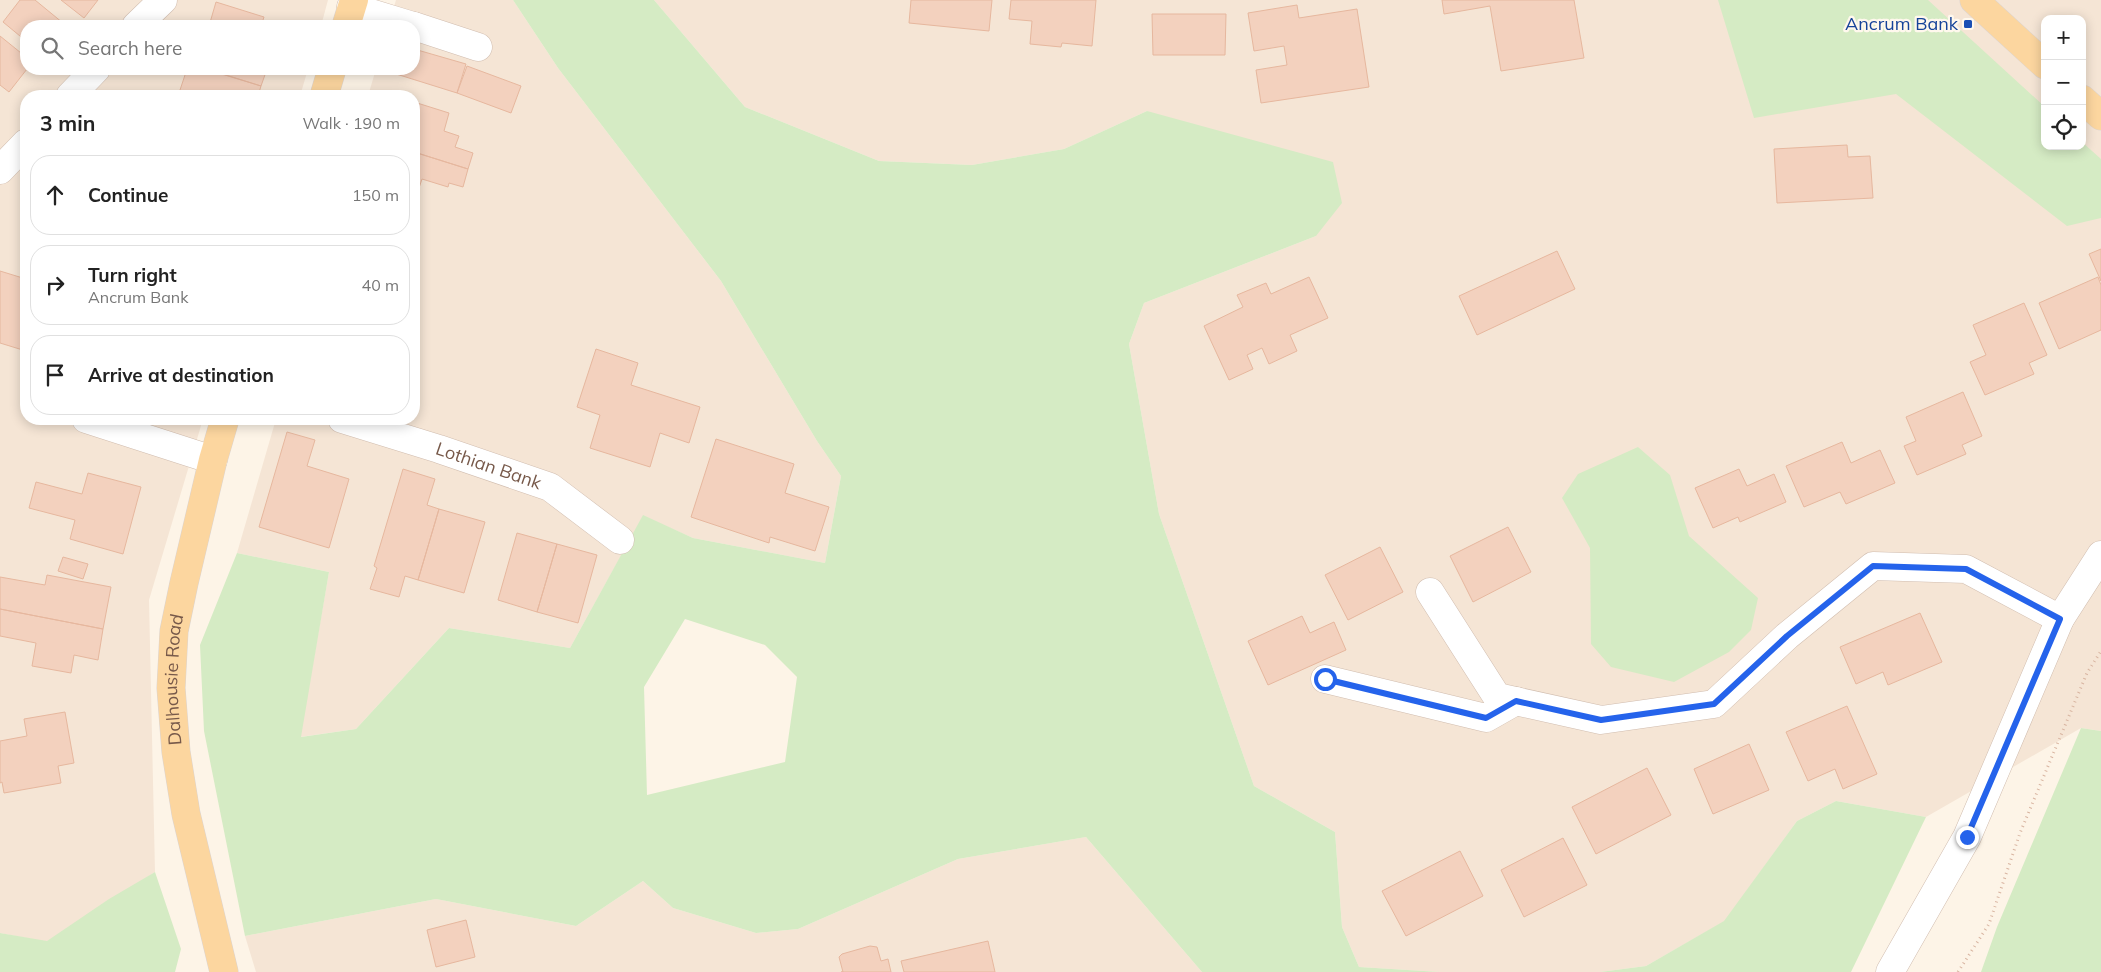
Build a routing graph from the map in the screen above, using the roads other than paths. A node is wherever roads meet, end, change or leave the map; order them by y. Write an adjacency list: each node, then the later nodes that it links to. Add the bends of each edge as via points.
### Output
1 (163, 0): 4 (street)
2 (1974, 0): 8 (main road)
3 (350, 11): 5 (street)
4 (142, 20)
5 (388, 20)
6 (420, 28): 7 (street)
7 (478, 47)
8 (2041, 61)
9 (90, 75): 11 (street)
10 (330, 75): 12 (main road)
11 (76, 90)
12 (326, 90)
13 (2086, 103): 14 (main road)
14 (2101, 116)
15 (20, 149): 16 (street)
16 (0, 170)
17 (105, 425): 20 (street)
18 (223, 425): 20 (main road, Dalhousie Road)
19 (361, 425): 21 (street, Lothian Bank, via 550,487)
20 (213, 460): 27 (main road, Dalhousie Road, via 174,631 171,688 176,752 186,814)
21 (620, 540)
22 (2101, 555): 24 (street)
23 (1430, 592): 26 (street, via 1497,697)
24 (2060, 619): 26 (street, via 1966,569 1873,566 1787,636 1714,704 1601,720); 28 (street, via 1967,837)
25 (1325, 679): 26 (street, via 1486,718)
26 (1521, 702)
27 (224, 972)
28 (1890, 972)

